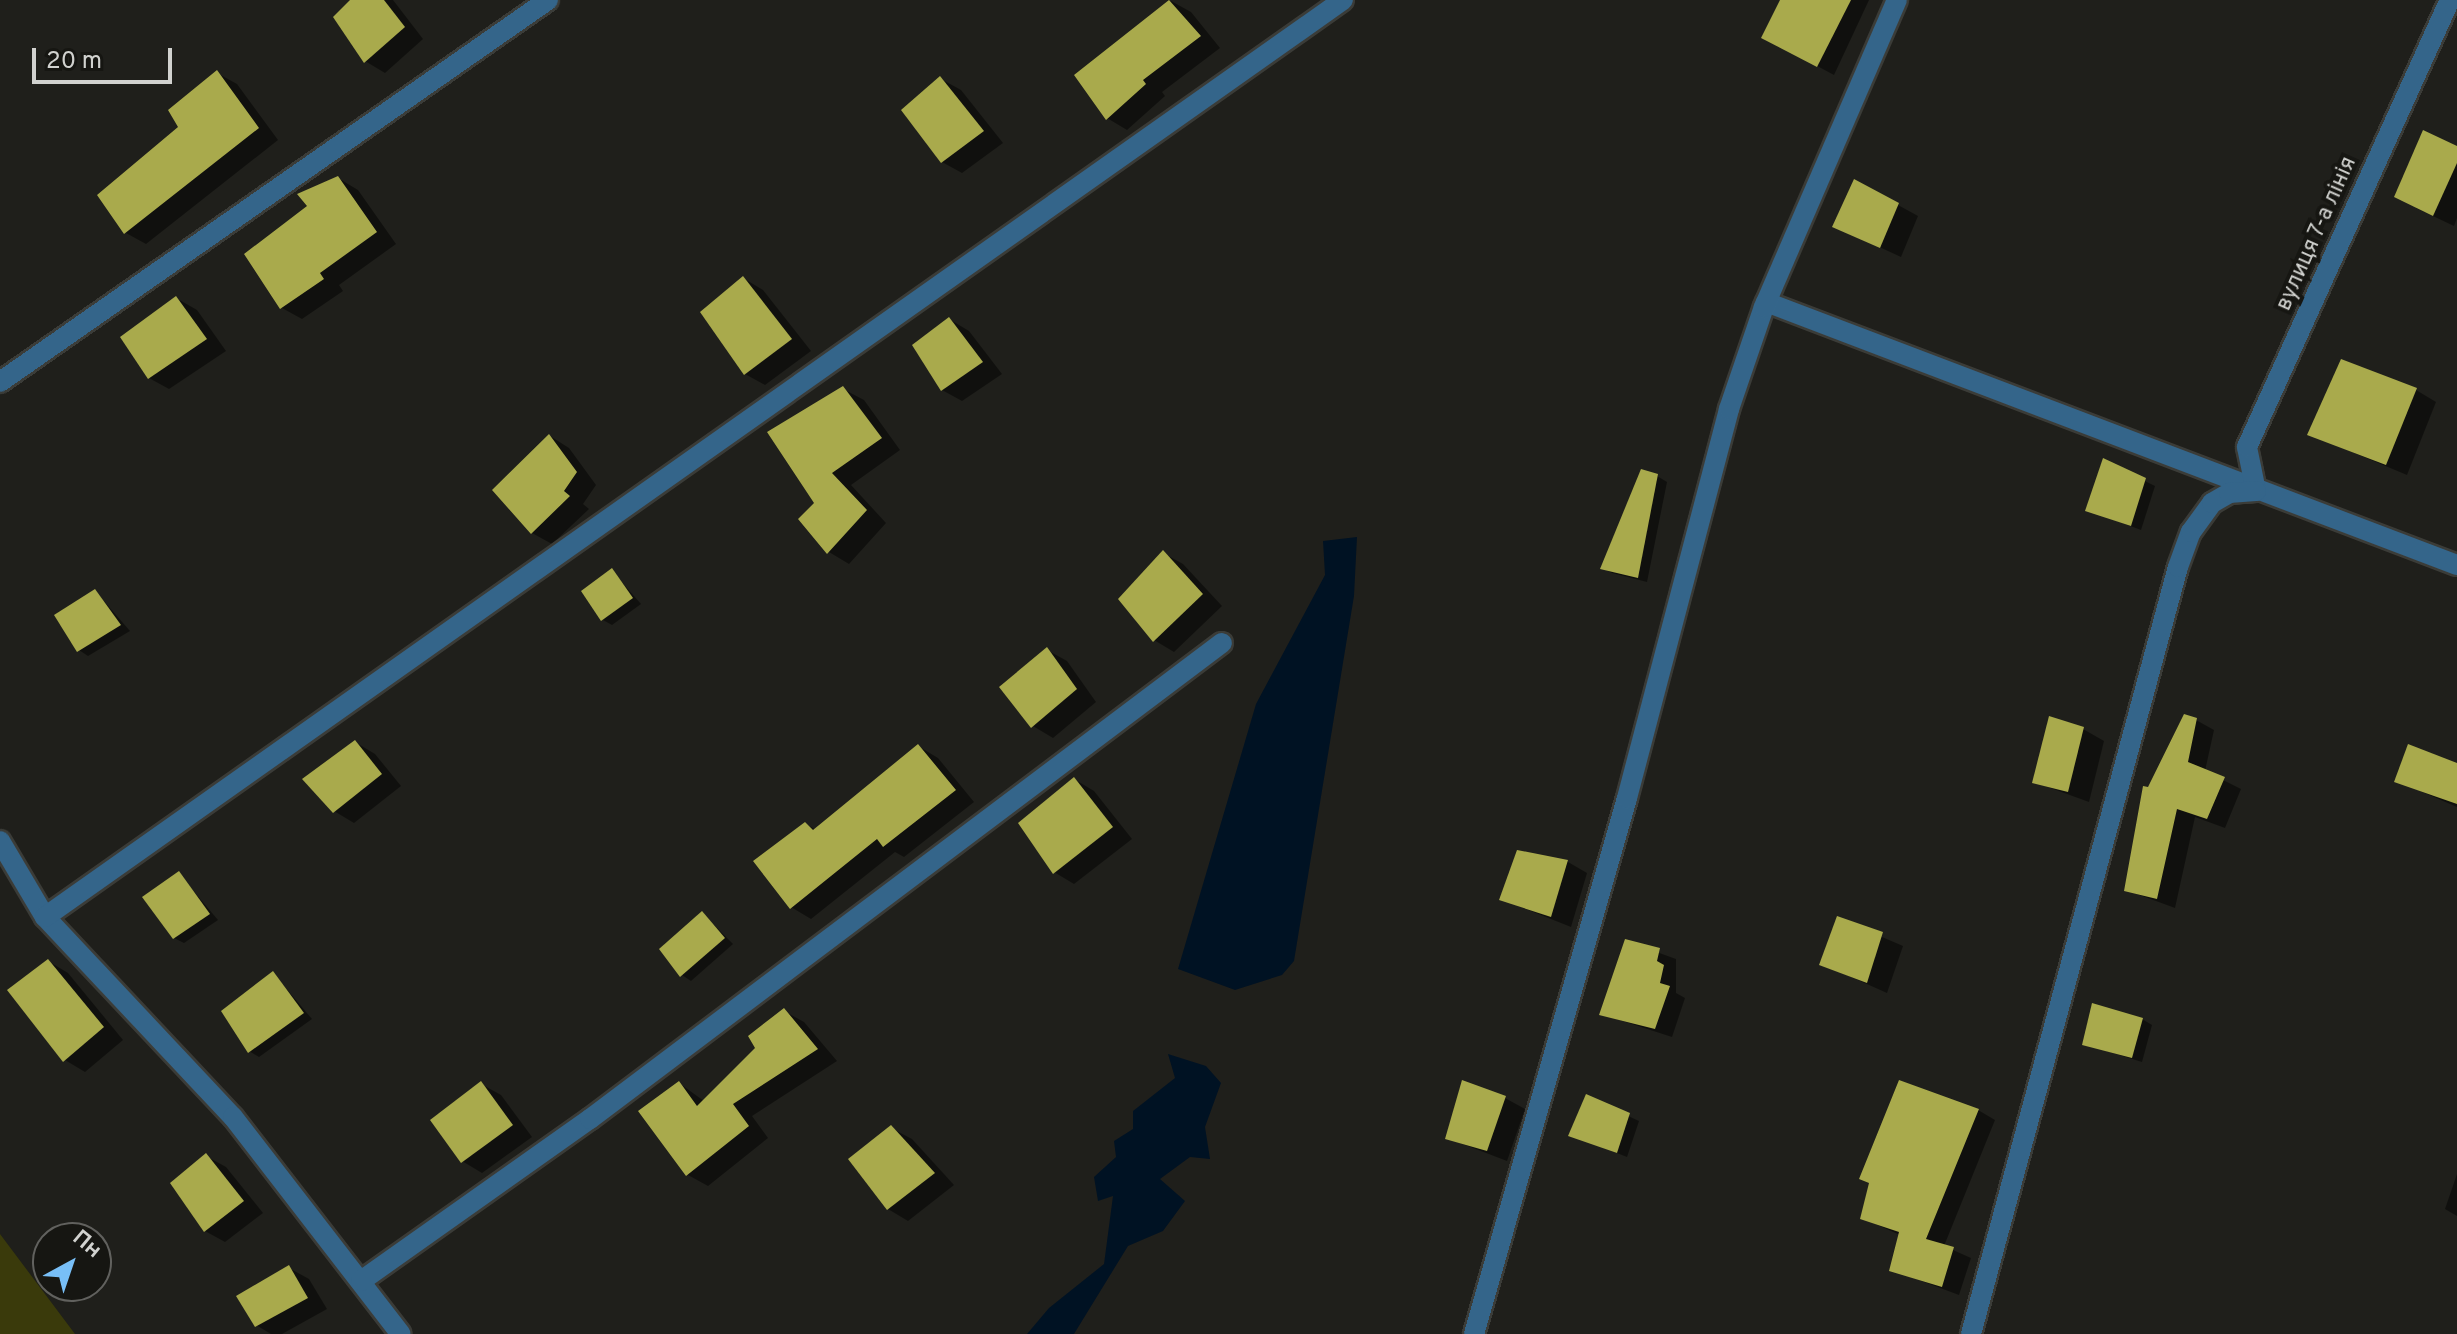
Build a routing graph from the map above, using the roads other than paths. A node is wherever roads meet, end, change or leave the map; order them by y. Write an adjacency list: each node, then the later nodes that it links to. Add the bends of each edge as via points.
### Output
1 (548, 0): 6 (street)
2 (1343, 0): 11 (street)
3 (1897, 0): 5 (street)
4 (2450, 0): 7 (street, вулиця 7-а лінія, via 2247,447)
5 (1766, 302): 7 (street); 14 (street, via 1729,409 1627,798)
6 (0, 382)
7 (2256, 491): 8 (street, via 2285,496); 15 (street, via 2229,493 2212,503 2191,532 2178,567)
8 (2457, 565)
9 (1222, 643): 12 (street, via 590,1119)
10 (0, 841): 11 (street)
11 (45, 917): 12 (street, via 233,1117)
12 (361, 1281): 13 (street)
13 (401, 1334)
14 (1474, 1334)
15 (1971, 1334)

